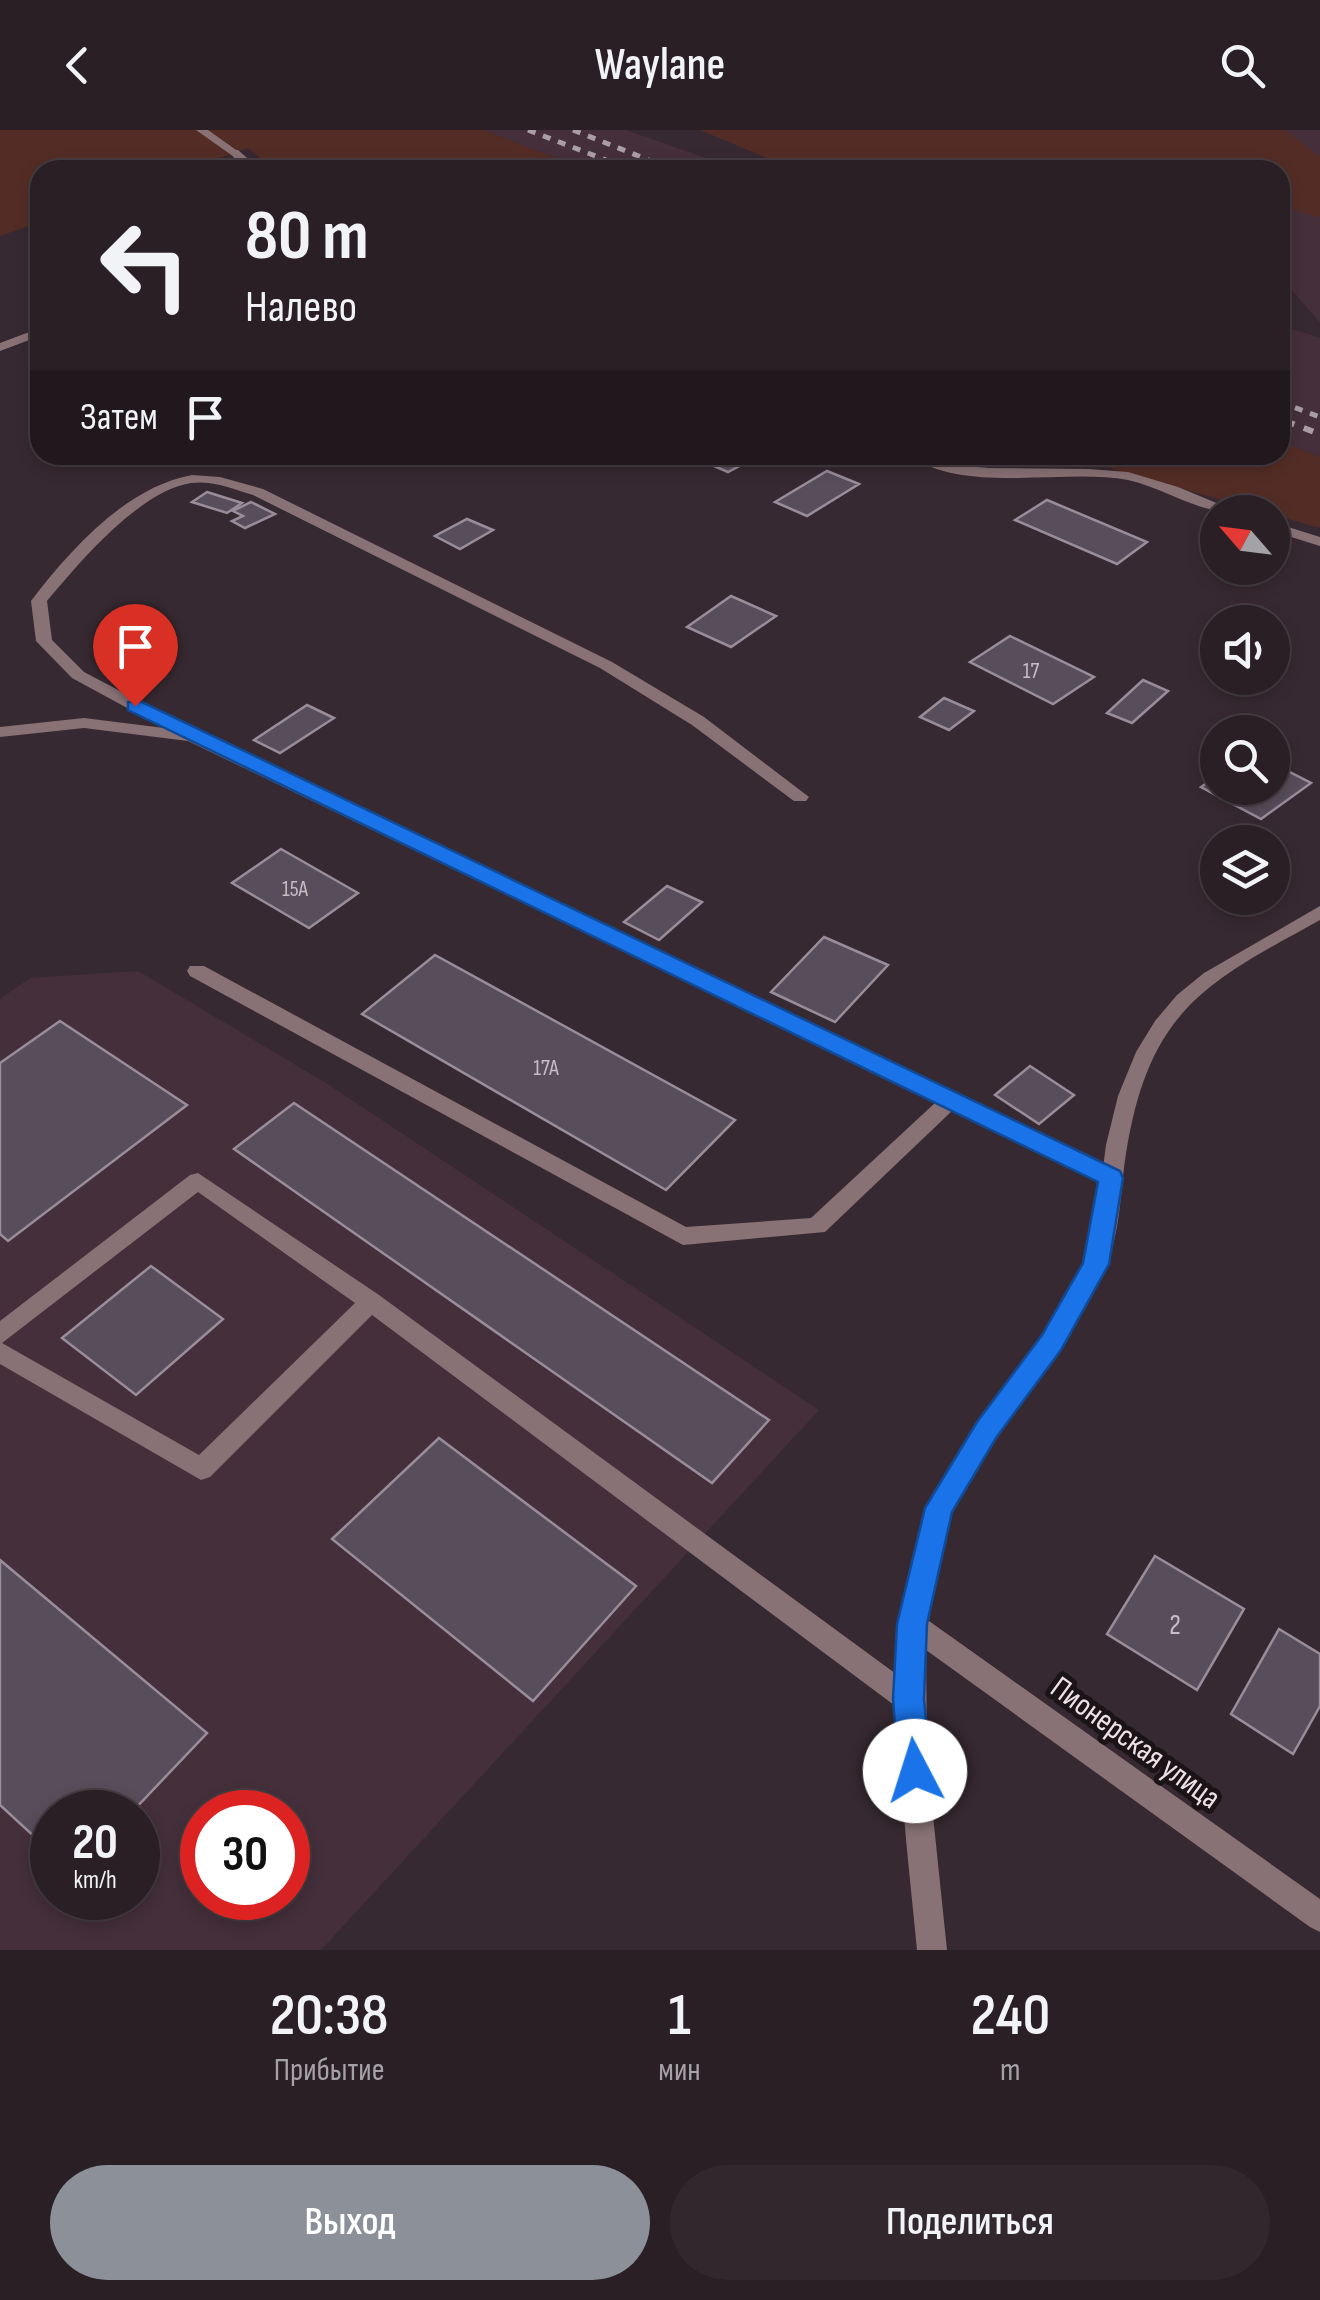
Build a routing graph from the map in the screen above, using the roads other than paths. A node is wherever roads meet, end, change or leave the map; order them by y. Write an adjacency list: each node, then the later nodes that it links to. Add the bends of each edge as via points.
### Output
1 (201, 130): 2 (street)
2 (244, 160)
3 (30, 336): 4 (street)
4 (0, 347)
5 (950, 465): 6 (street, via 1018,476 1116,474)
6 (1200, 502)
7 (1290, 532): 8 (street)
8 (1320, 542)
9 (0, 732): 10 (street, via 84,722)
10 (192, 736): 11 (street, via 78,676 44,641 39,602 70,562 136,507 180,481 216,478 258,492 606,665 698,721); 14 (street)
11 (800, 797)
12 (1320, 912): 15 (street, via 1208,975 1158,1027 1128,1090)
13 (198, 971): 14 (street, via 683,1236 817,1226)
14 (951, 1100): 15 (street)
15 (1111, 1178): 19 (street, via 1096,1264 939,1508)
16 (372, 1302): 17 (street, via 198,1181); 18 (street, via 200,1469); 20 (street)
17 (0, 1334)
18 (0, 1352)
19 (912, 1624): 20 (street); 21 (street, Пионерская улица)
20 (908, 1699): 22 (street)
21 (1320, 1918)
22 (932, 1950)

